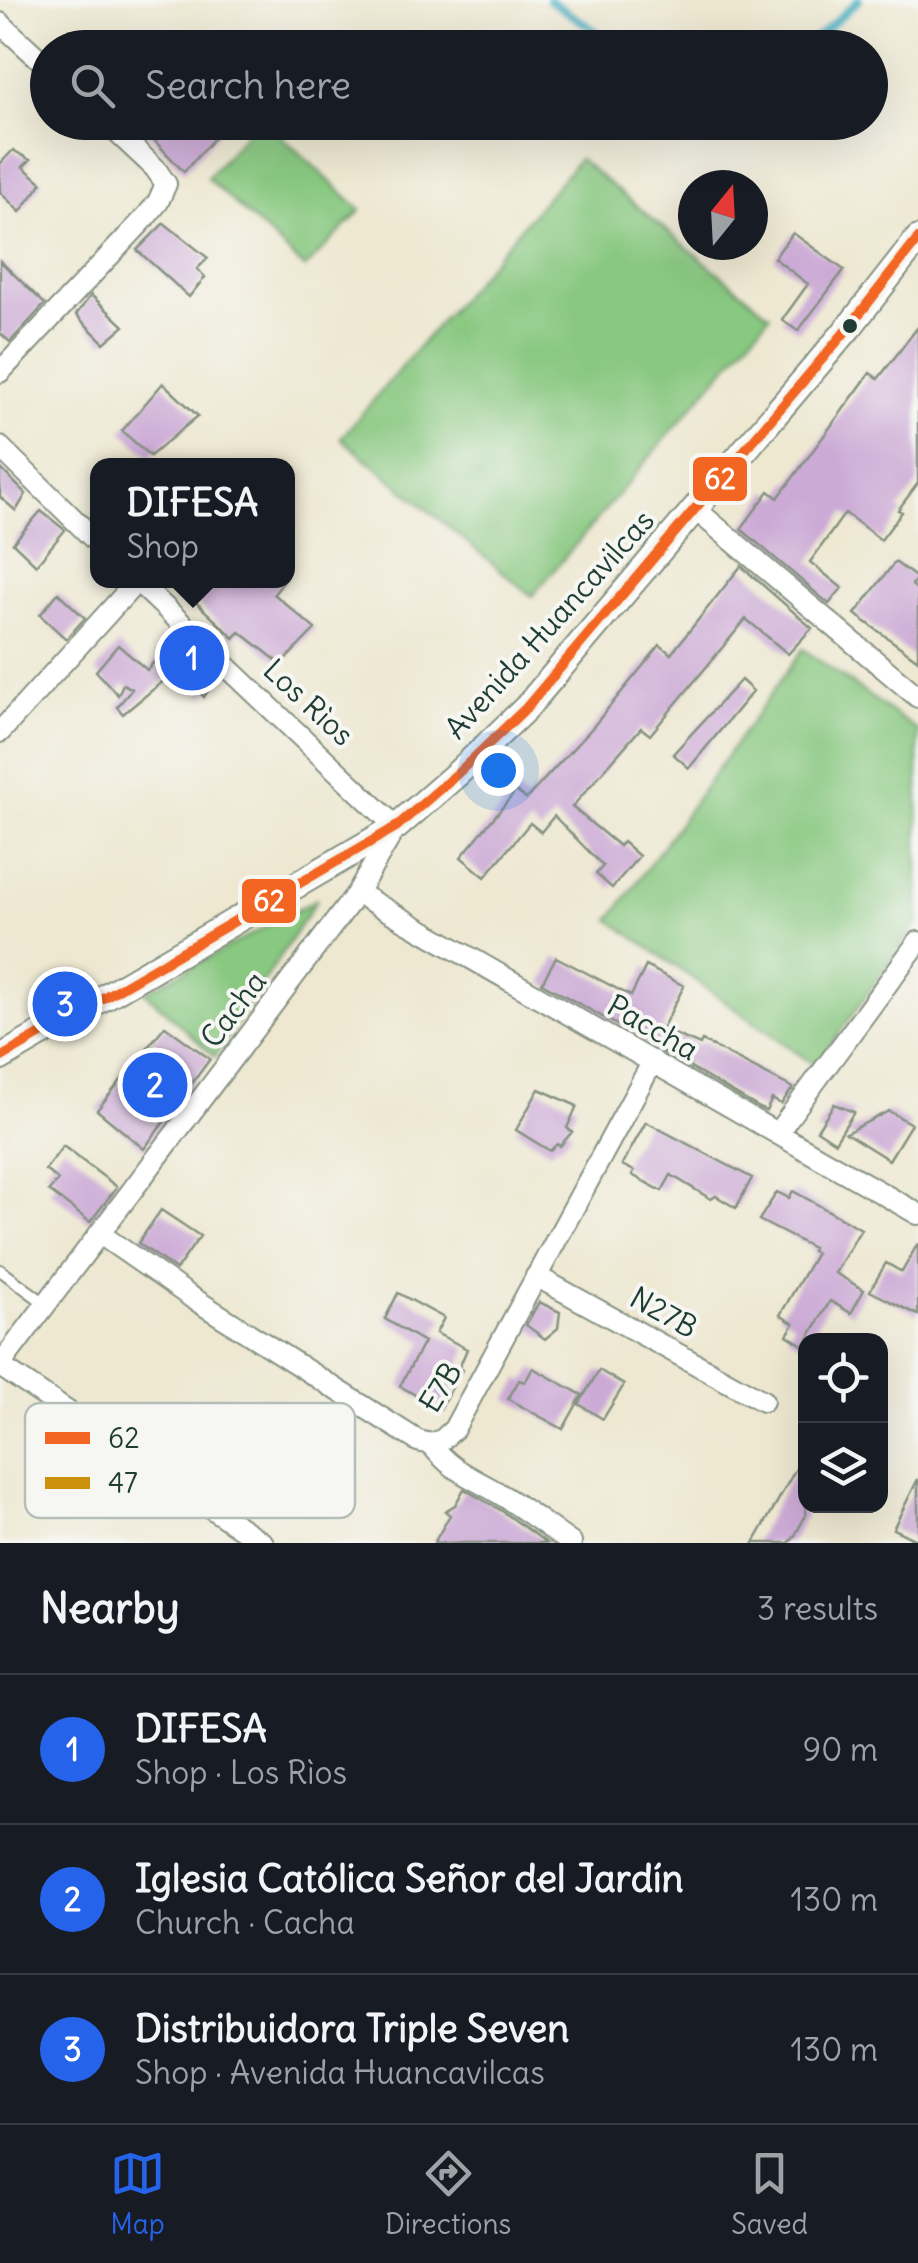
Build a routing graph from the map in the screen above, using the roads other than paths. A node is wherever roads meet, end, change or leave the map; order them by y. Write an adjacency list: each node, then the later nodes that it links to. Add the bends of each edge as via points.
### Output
1 (0, 23): 2 (street)
2 (30, 51)
3 (125, 140): 5 (street, via 166,184 158,202)
4 (918, 239): 7 (street, Avenida Huancavilcas)
5 (0, 372)
6 (0, 446): 8 (street)
7 (694, 509): 11 (street); 13 (street, Avenida Huancavilcas, via 526,708)
8 (90, 535)
9 (130, 588): 12 (street)
10 (143, 588): 13 (street, Los Rìos)
11 (918, 697)
12 (0, 732)
13 (396, 827): 14 (street, Cacha); 16 (street, Avenida Huancavilcas)
14 (358, 894): 17 (street, Paccha); 20 (street, Cacha)
15 (918, 942): 18 (street)
16 (0, 1058)
17 (653, 1061): 18 (street, Paccha); 22 (street, E7B)
18 (778, 1132): 19 (street, Paccha)
19 (918, 1214)
20 (100, 1234): 23 (street, Cacha); 27 (street, E7B)
21 (0, 1270): 23 (lane)
22 (536, 1276): 25 (street, N27B); 27 (street, E7B, via 454,1429)
23 (46, 1304): 24 (street, Cacha)
24 (0, 1366): 26 (street)
25 (763, 1401)
26 (55, 1403)
27 (431, 1444): 30 (street, via 464,1476)
28 (226, 1518): 29 (street)
29 (263, 1543)
30 (572, 1543)

